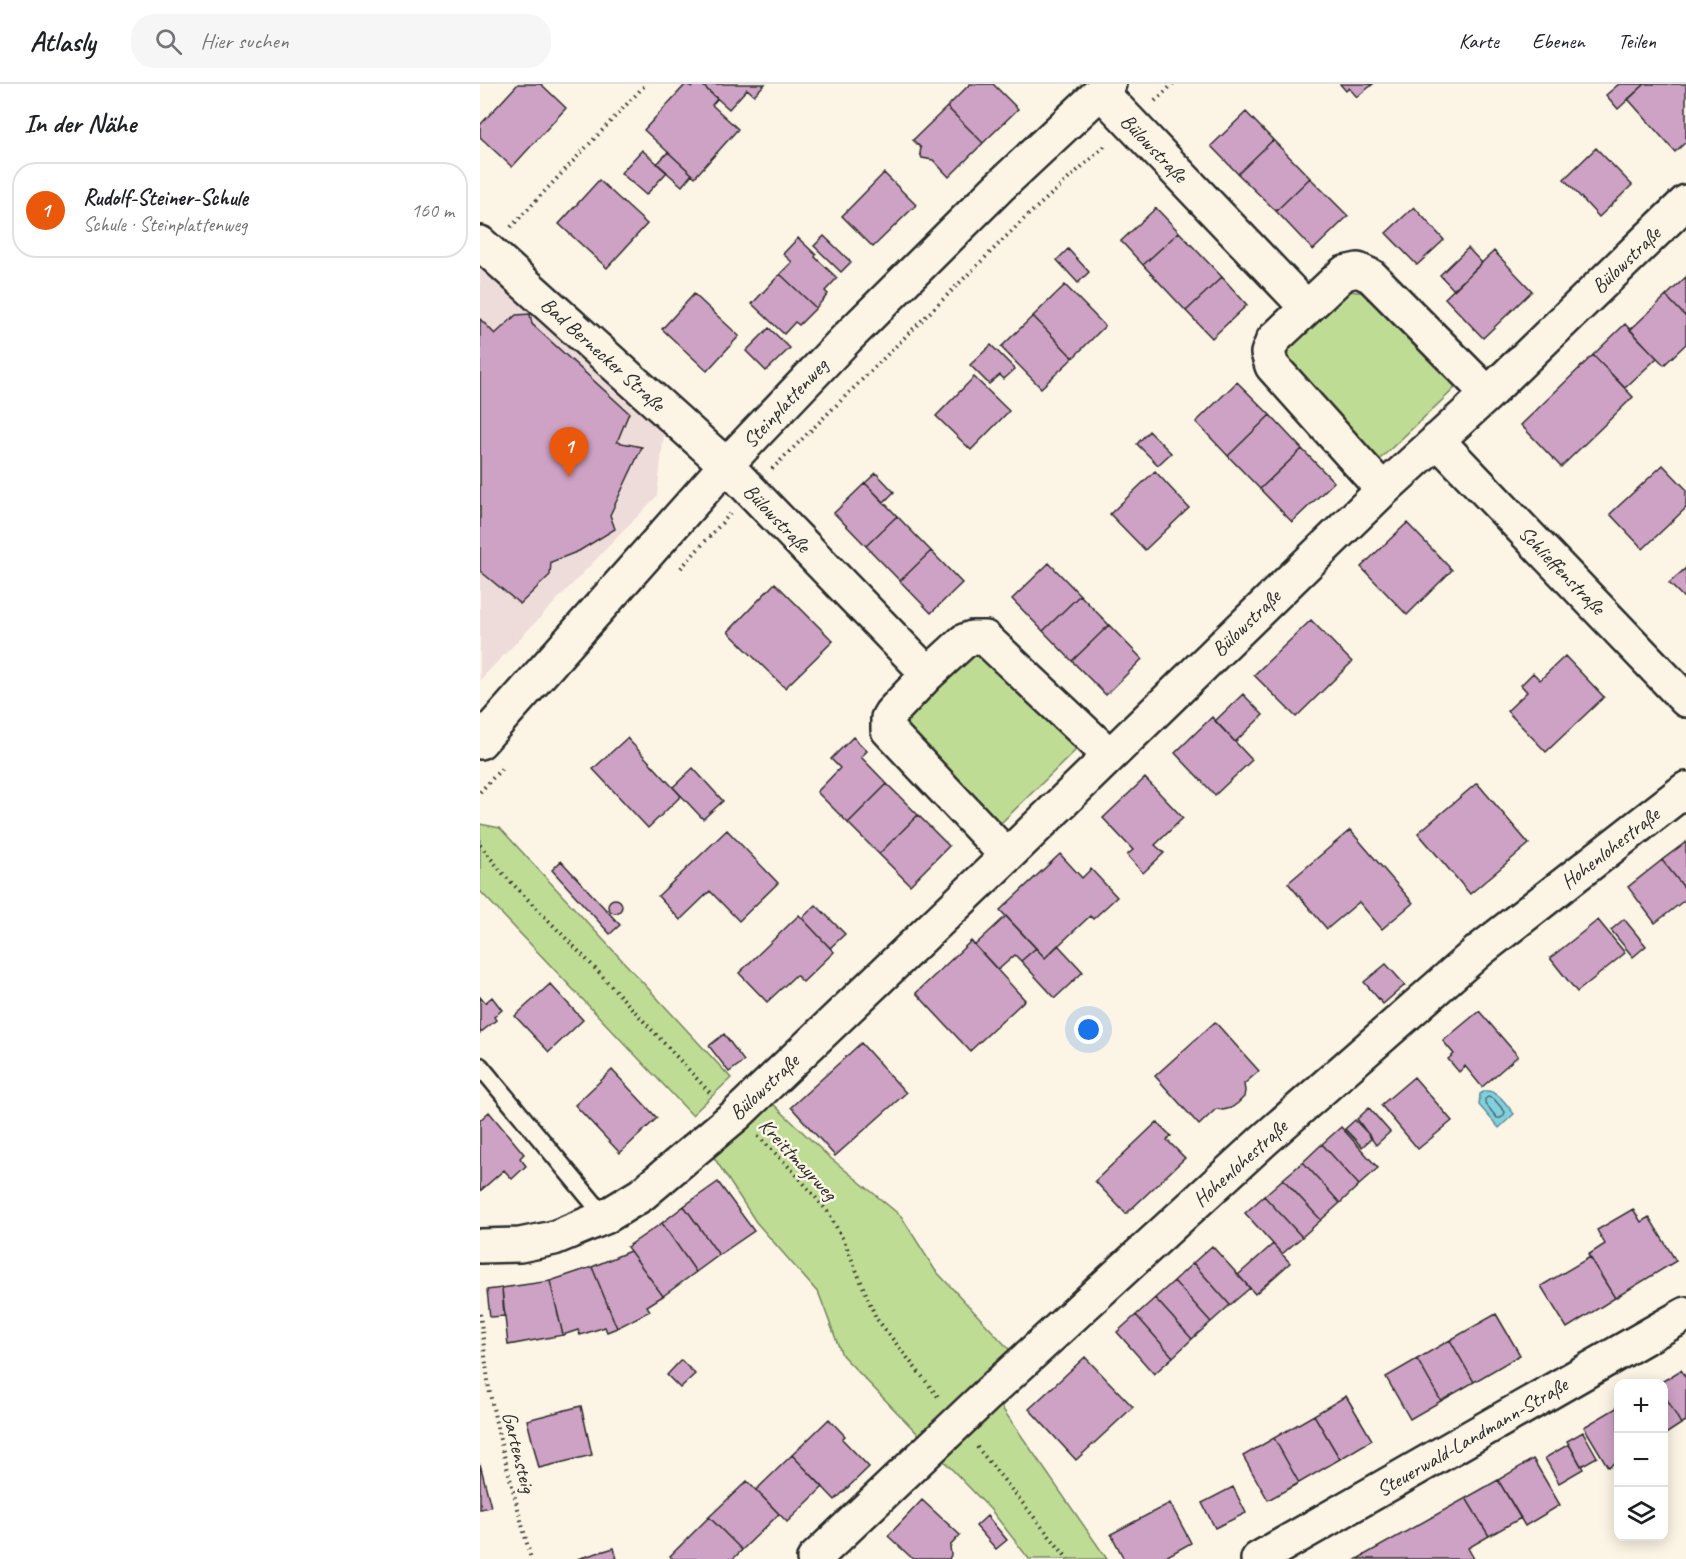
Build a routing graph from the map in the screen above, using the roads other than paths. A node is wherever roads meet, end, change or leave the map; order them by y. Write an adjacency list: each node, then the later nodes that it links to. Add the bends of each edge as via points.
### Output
1 (1105, 88): 4 (street, Bülowstraße, via 1131,123); 7 (street, Steinplattenweg, via 906,279)
2 (1686, 202): 5 (street, Bülowstraße)
3 (484, 247): 7 (street, Bad Bernecker Straße)
4 (1307, 308): 5 (street, via 1344,273 1358,270 1371,276); 8 (street, via 1273,340 1268,353 1272,366)
5 (1488, 394): 6 (street, Bülowstraße)
6 (1437, 440): 8 (street, Bülowstraße); 10 (street, Schlieffenstraße)
7 (726, 465): 9 (street, Bülowstraße); 11 (street, Steinplattenweg)
8 (1383, 490): 12 (street, Bülowstraße)
9 (928, 675): 12 (street, via 964,641 985,638); 14 (street, via 891,713 888,730)
10 (1686, 700)
11 (480, 742)
12 (1109, 755): 14 (street, Bülowstraße)
13 (1686, 789): 19 (street, Hohenlohestraße, via 1472,957 1264,1140)
14 (1007, 856): 16 (street, Bülowstraße, via 736,1114 641,1195)
15 (480, 1066): 16 (lane)
16 (604, 1217): 17 (street, Bülowstraße, via 554,1238 520,1245)
17 (480, 1246)
18 (1686, 1314): 20 (street, Steuerwald-Landmann-Straße)
19 (814, 1559)
20 (1258, 1559)

